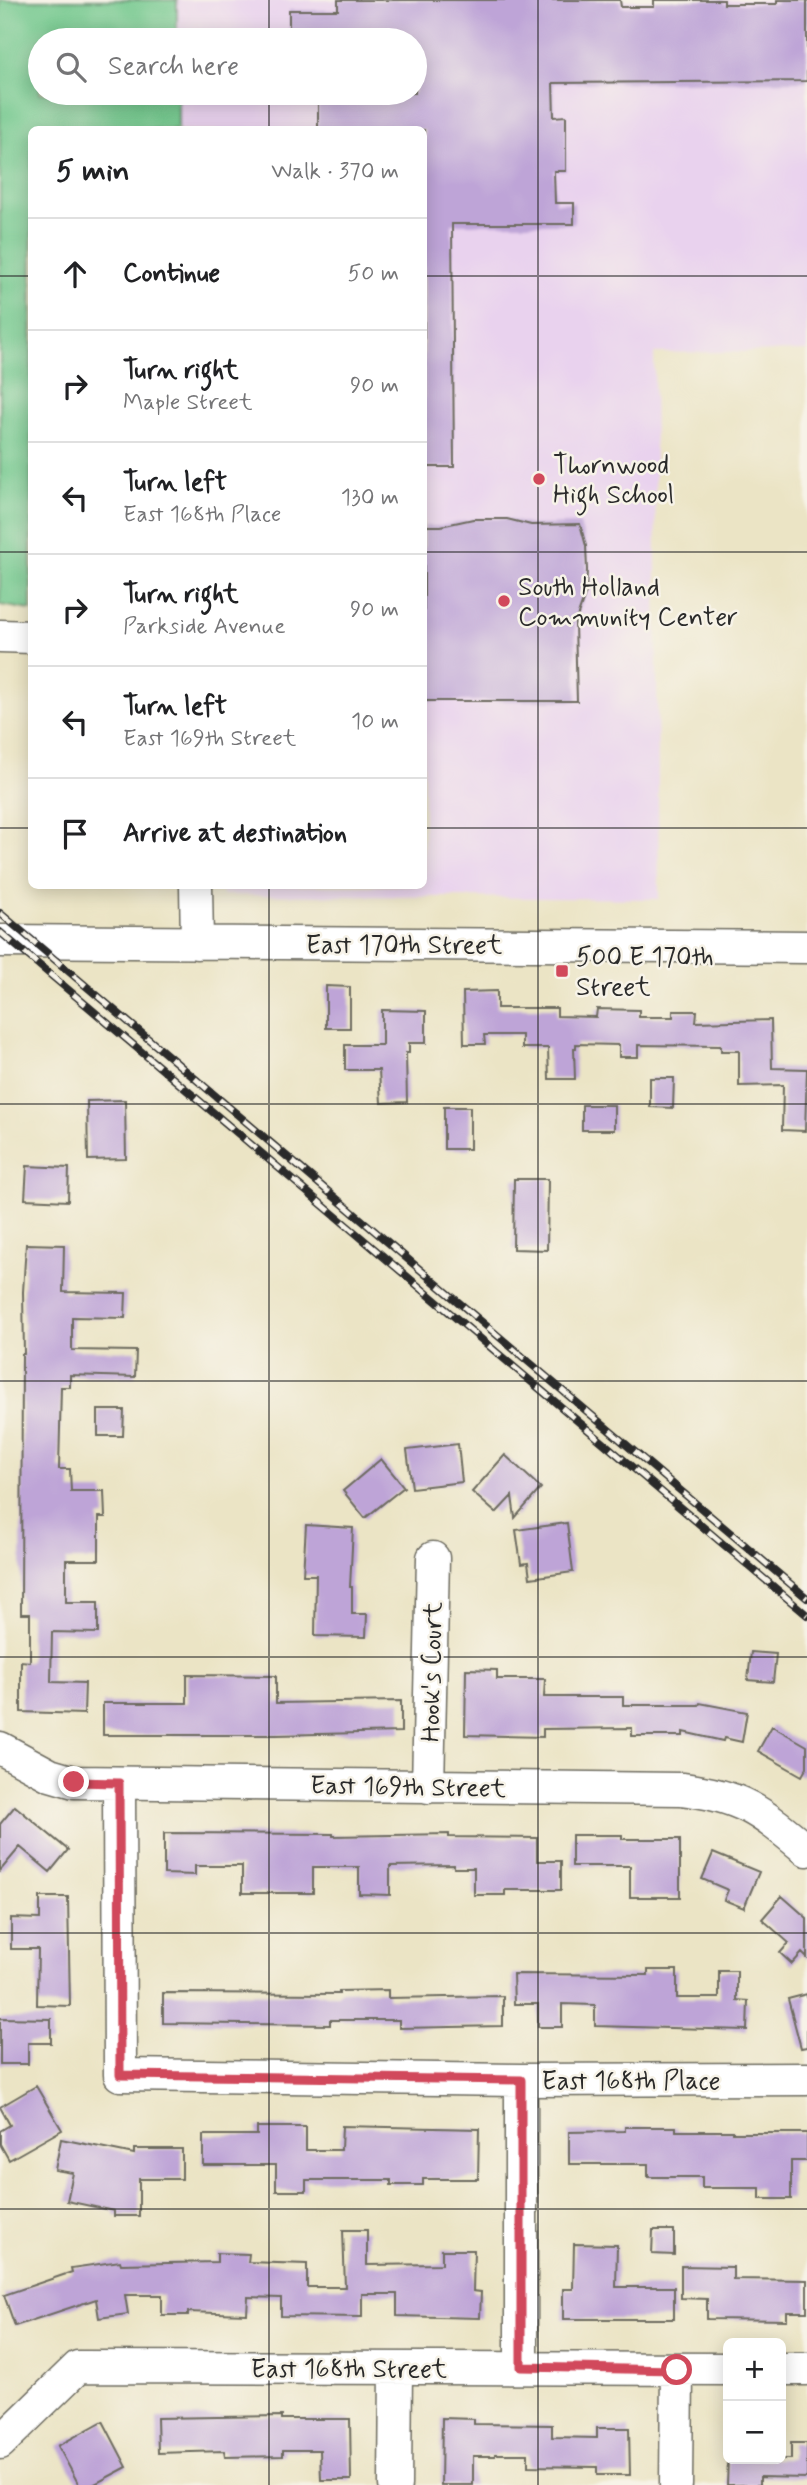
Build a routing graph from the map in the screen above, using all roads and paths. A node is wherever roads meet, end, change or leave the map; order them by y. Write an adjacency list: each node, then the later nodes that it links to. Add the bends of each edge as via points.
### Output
1 (0, 636): 2 (street)
2 (28, 638)
3 (196, 889): 5 (street)
4 (0, 942): 5 (street, East 170th Street)
5 (197, 943): 6 (street, East 170th Street)
6 (807, 947)
7 (433, 1558): 10 (street, Hook's Court)
8 (0, 1748): 9 (street, East 169th Street, via 50,1775 74,1782)
9 (119, 1783): 10 (street, East 169th Street); 13 (street, East 168th Place, via 120,2075)
10 (428, 1787): 11 (street, East 169th Street, via 710,1792 763,1814)
11 (807, 1850)
12 (807, 2079): 13 (street, East 168th Place)
13 (521, 2080): 14 (street)
14 (521, 2367): 15 (street, East 168th Street); 19 (street, East 168th Street)
15 (396, 2368): 20 (street, East 168th Street, via 78,2367); 21 (street)
16 (723, 2369): 19 (street, East 168th Street)
17 (786, 2369): 18 (street)
18 (807, 2369)
19 (677, 2370): 22 (street)
20 (0, 2443)
21 (396, 2485)
22 (676, 2485)

